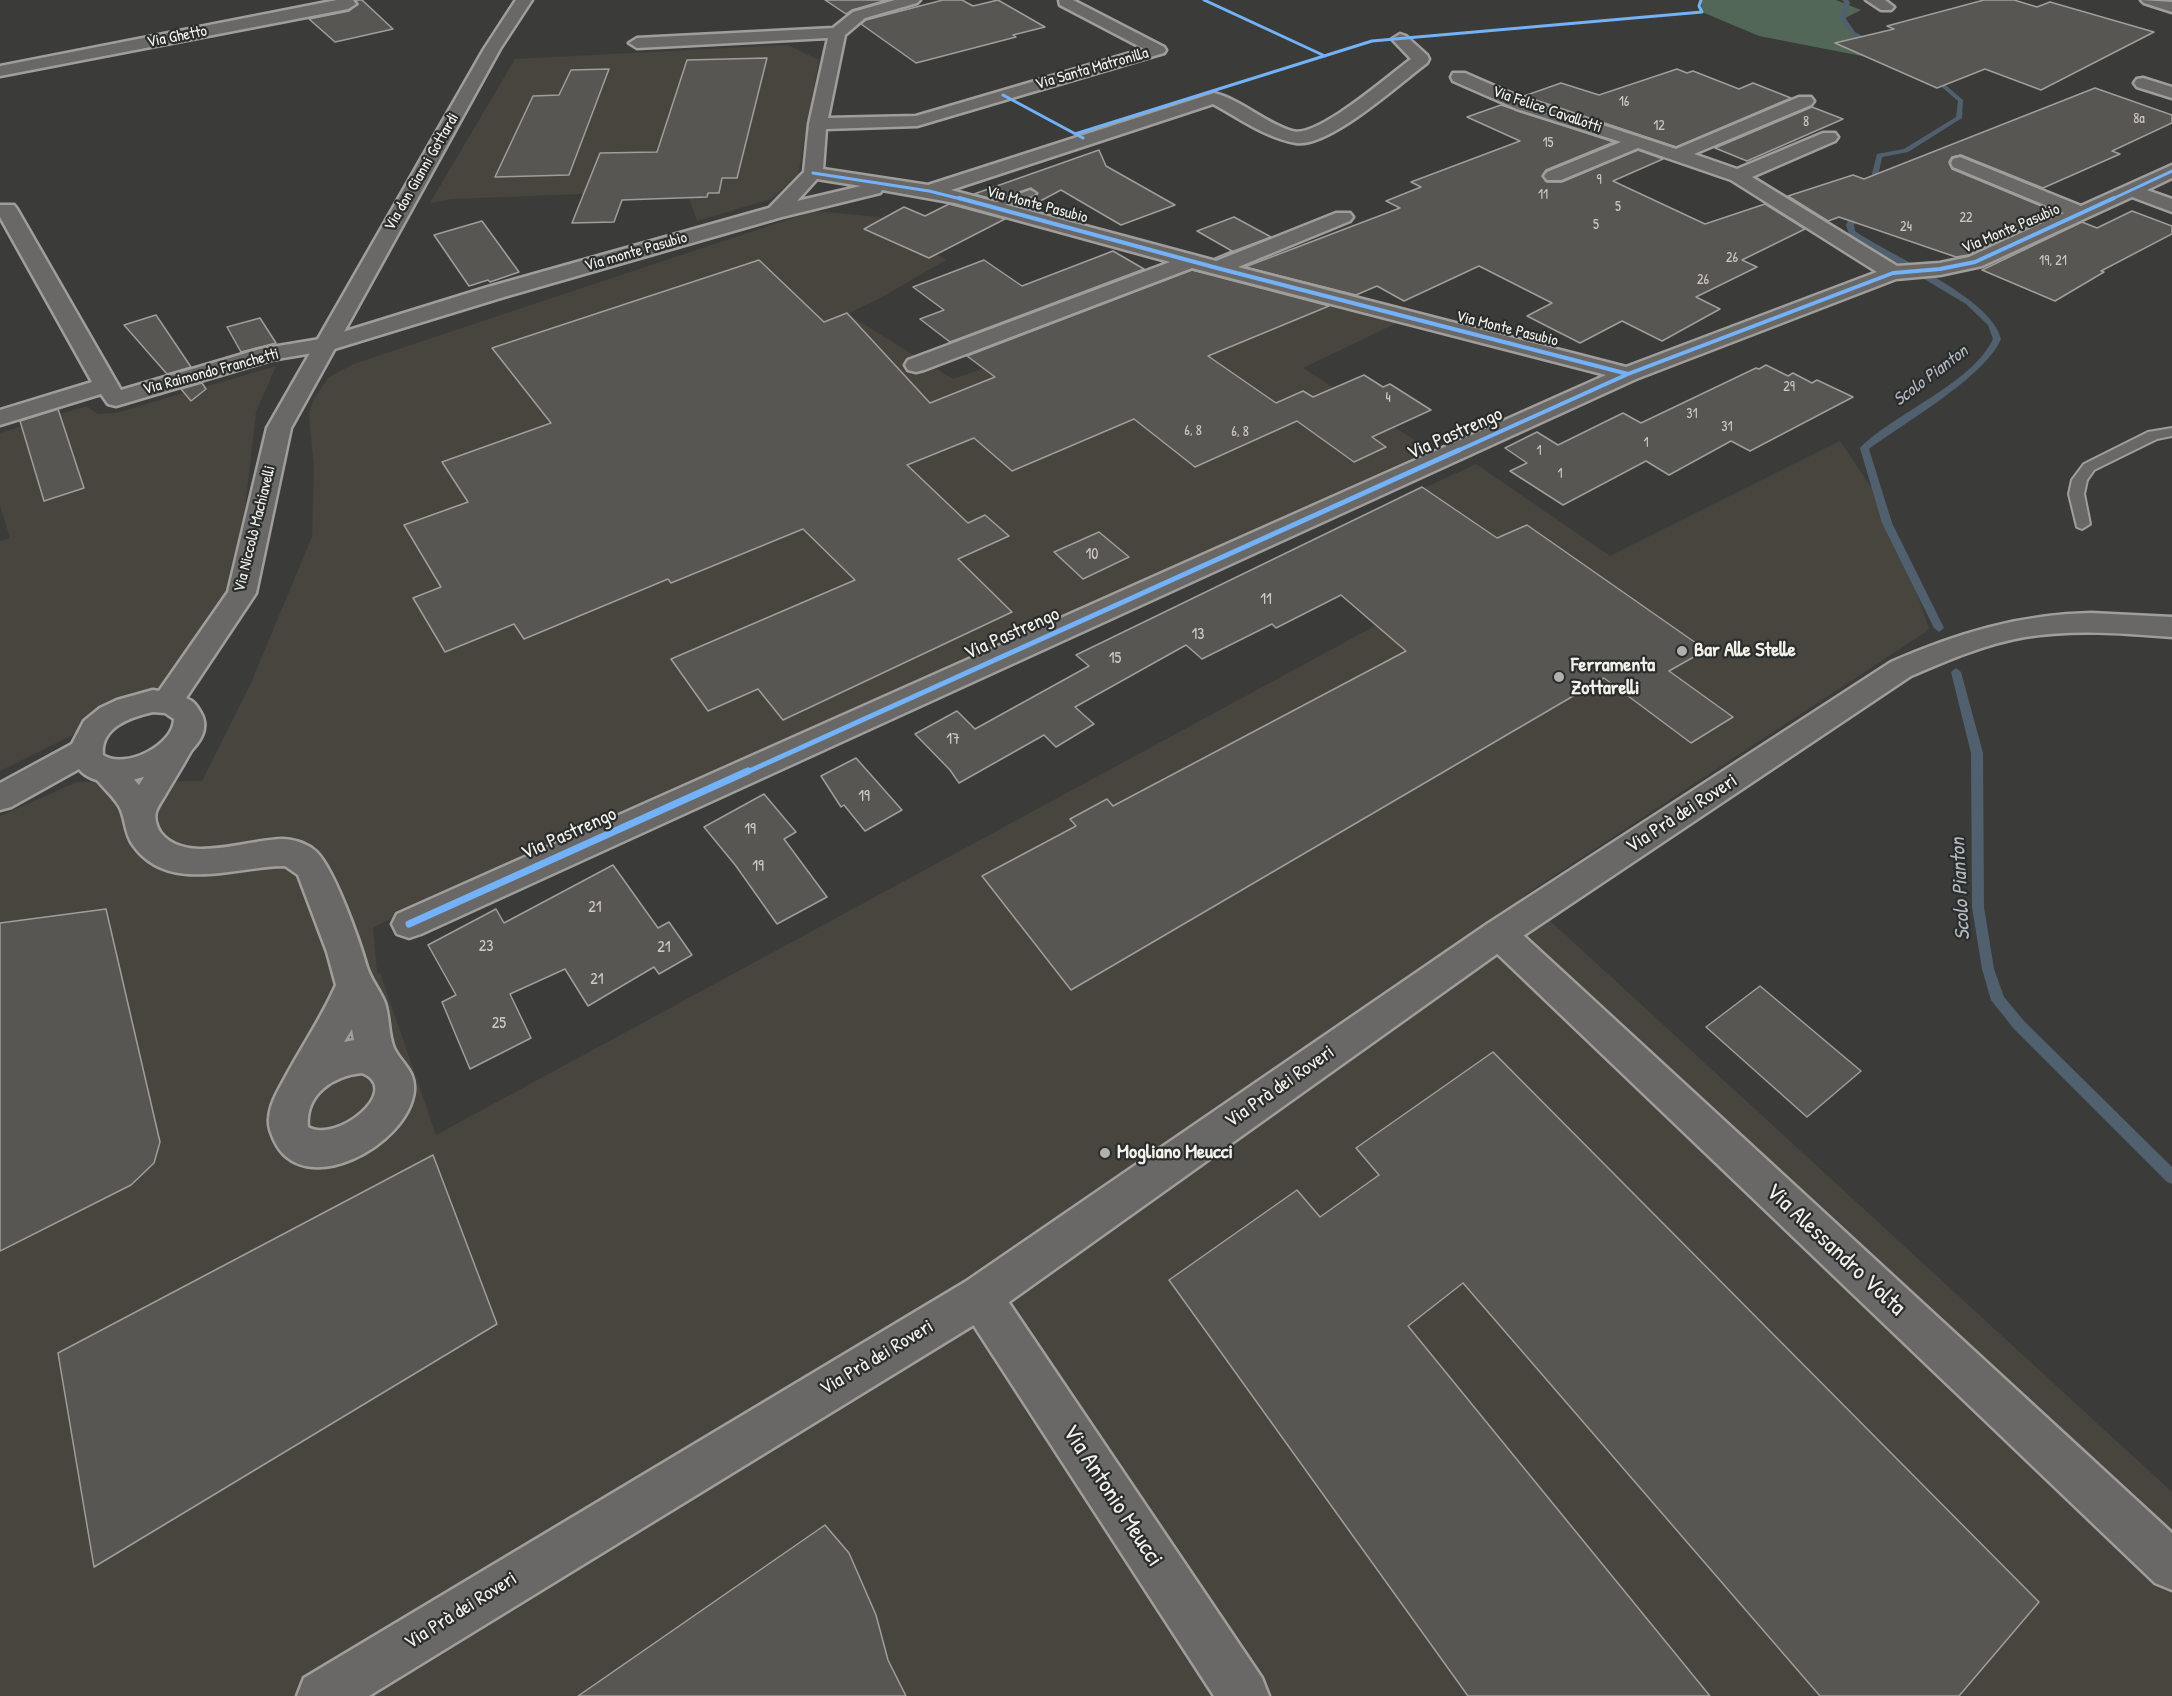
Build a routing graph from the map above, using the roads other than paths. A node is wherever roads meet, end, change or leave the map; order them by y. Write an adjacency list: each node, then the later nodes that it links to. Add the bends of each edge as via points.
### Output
1 (345, 0): 10 (street, Via Ghetto, via 348,4)
2 (524, 0): 38 (street, Via don Gianni Gottardi)
3 (912, 0): 7 (street, via 859,15)
4 (2149, 0): 6 (street)
5 (1065, 3): 15 (street, Via Santa Matronilla, via 1158,50 916,121)
6 (2172, 7)
7 (837, 33): 9 (street); 15 (street)
8 (1400, 39): 26 (street, via 1421,59 1333,126 1312,136 1285,135 1214,99)
9 (637, 42)
10 (0, 71)
11 (1458, 77): 17 (street, Via Felice Cavallotti, via 1523,105)
12 (2143, 83): 13 (street)
13 (2172, 93)
14 (1805, 101): 18 (street)
15 (818, 124): 20 (street)
16 (1828, 136): 22 (street)
17 (1636, 142): 18 (street, Via Felice Cavallotti); 21 (street, Via Felice Cavallotti)
18 (1679, 154): 22 (street, Via Felice Cavallotti)
19 (1960, 163): 32 (street, Via Monte Pasubio)
20 (813, 173): 24 (street, Via Monte Pasubio); 31 (street)
21 (1554, 176)
22 (1738, 176): 36 (street, Via Felice Cavallotti)
23 (2168, 178): 25 (street, Via Monte Pasubio)
24 (888, 185): 26 (street, Via Monte Pasubio); 31 (street, Via monte Pasubio)
25 (2131, 190): 28 (street); 32 (street, Via Monte Pasubio)
26 (929, 191): 29 (street, Via Monte Pasubio)
27 (1030, 194): 29 (lane, Via Monte Pasubio)
28 (2172, 206)
29 (992, 207): 34 (street, Via Monte Pasubio)
30 (0, 211): 42 (street, via 7,209)
31 (776, 212): 37 (street, Via monte Pasubio)
32 (2082, 213): 36 (street, Via Monte Pasubio, via 1975,262)
33 (1343, 217): 35 (street)
34 (1191, 261): 35 (street, Via Monte Pasubio); 39 (street)
35 (1216, 268): 40 (street, Via Monte Pasubio)
36 (1898, 272): 40 (street, Via Monte Pasubio)
37 (496, 292): 38 (street, Via monte Pasubio); 41 (street, Via monte Pasubio, via 384,348)
38 (323, 345): 41 (street, Via Niccolò Machiavelli); 42 (street, Via Raimondo Franchetti, via 267,354 116,399)
39 (916, 365)
40 (1628, 374): 52 (street, Via Pastrengo)
41 (307, 376): 47 (street, Via Niccolò Machiavelli, via 279,428 242,593)
42 (106, 385): 43 (street)
43 (0, 418)
44 (2172, 432): 45 (lane, via 2153,435 2089,467 2075,497)
45 (2082, 524)
46 (2172, 627): 53 (street, Via Prà dei Roveri, via 2042,625 1948,648 1901,669)
47 (167, 702): 48 (street, via 187,711 190,720); 49 (street, via 136,705 105,719 87,741)
48 (184, 737): 49 (street, via 168,752 136,768); 51 (street)
49 (95, 761): 50 (street); 51 (street, via 127,792)
50 (0, 798)
51 (139, 812): 54 (street, via 142,832 152,846 167,856 214,862 287,852 303,858 312,868)
52 (410, 924)
53 (1499, 934): 57 (street, Via Prà dei Roveri); 58 (street, Via Alessandro Volta)
54 (354, 985): 55 (street, via 370,1011 370,1032); 56 (street)
55 (382, 1063): 56 (street, via 363,1056 346,1058 320,1069); 56 (street, via 393,1077 391,1105 368,1132 334,1148 316,1149 300,1144 290,1134 286,1120)
56 (298, 1089)
57 (980, 1297): 59 (street, Via Prà dei Roveri); 60 (street, Via Antonio Meucci)
58 (2172, 1566)
59 (322, 1696)
60 (1244, 1696)

